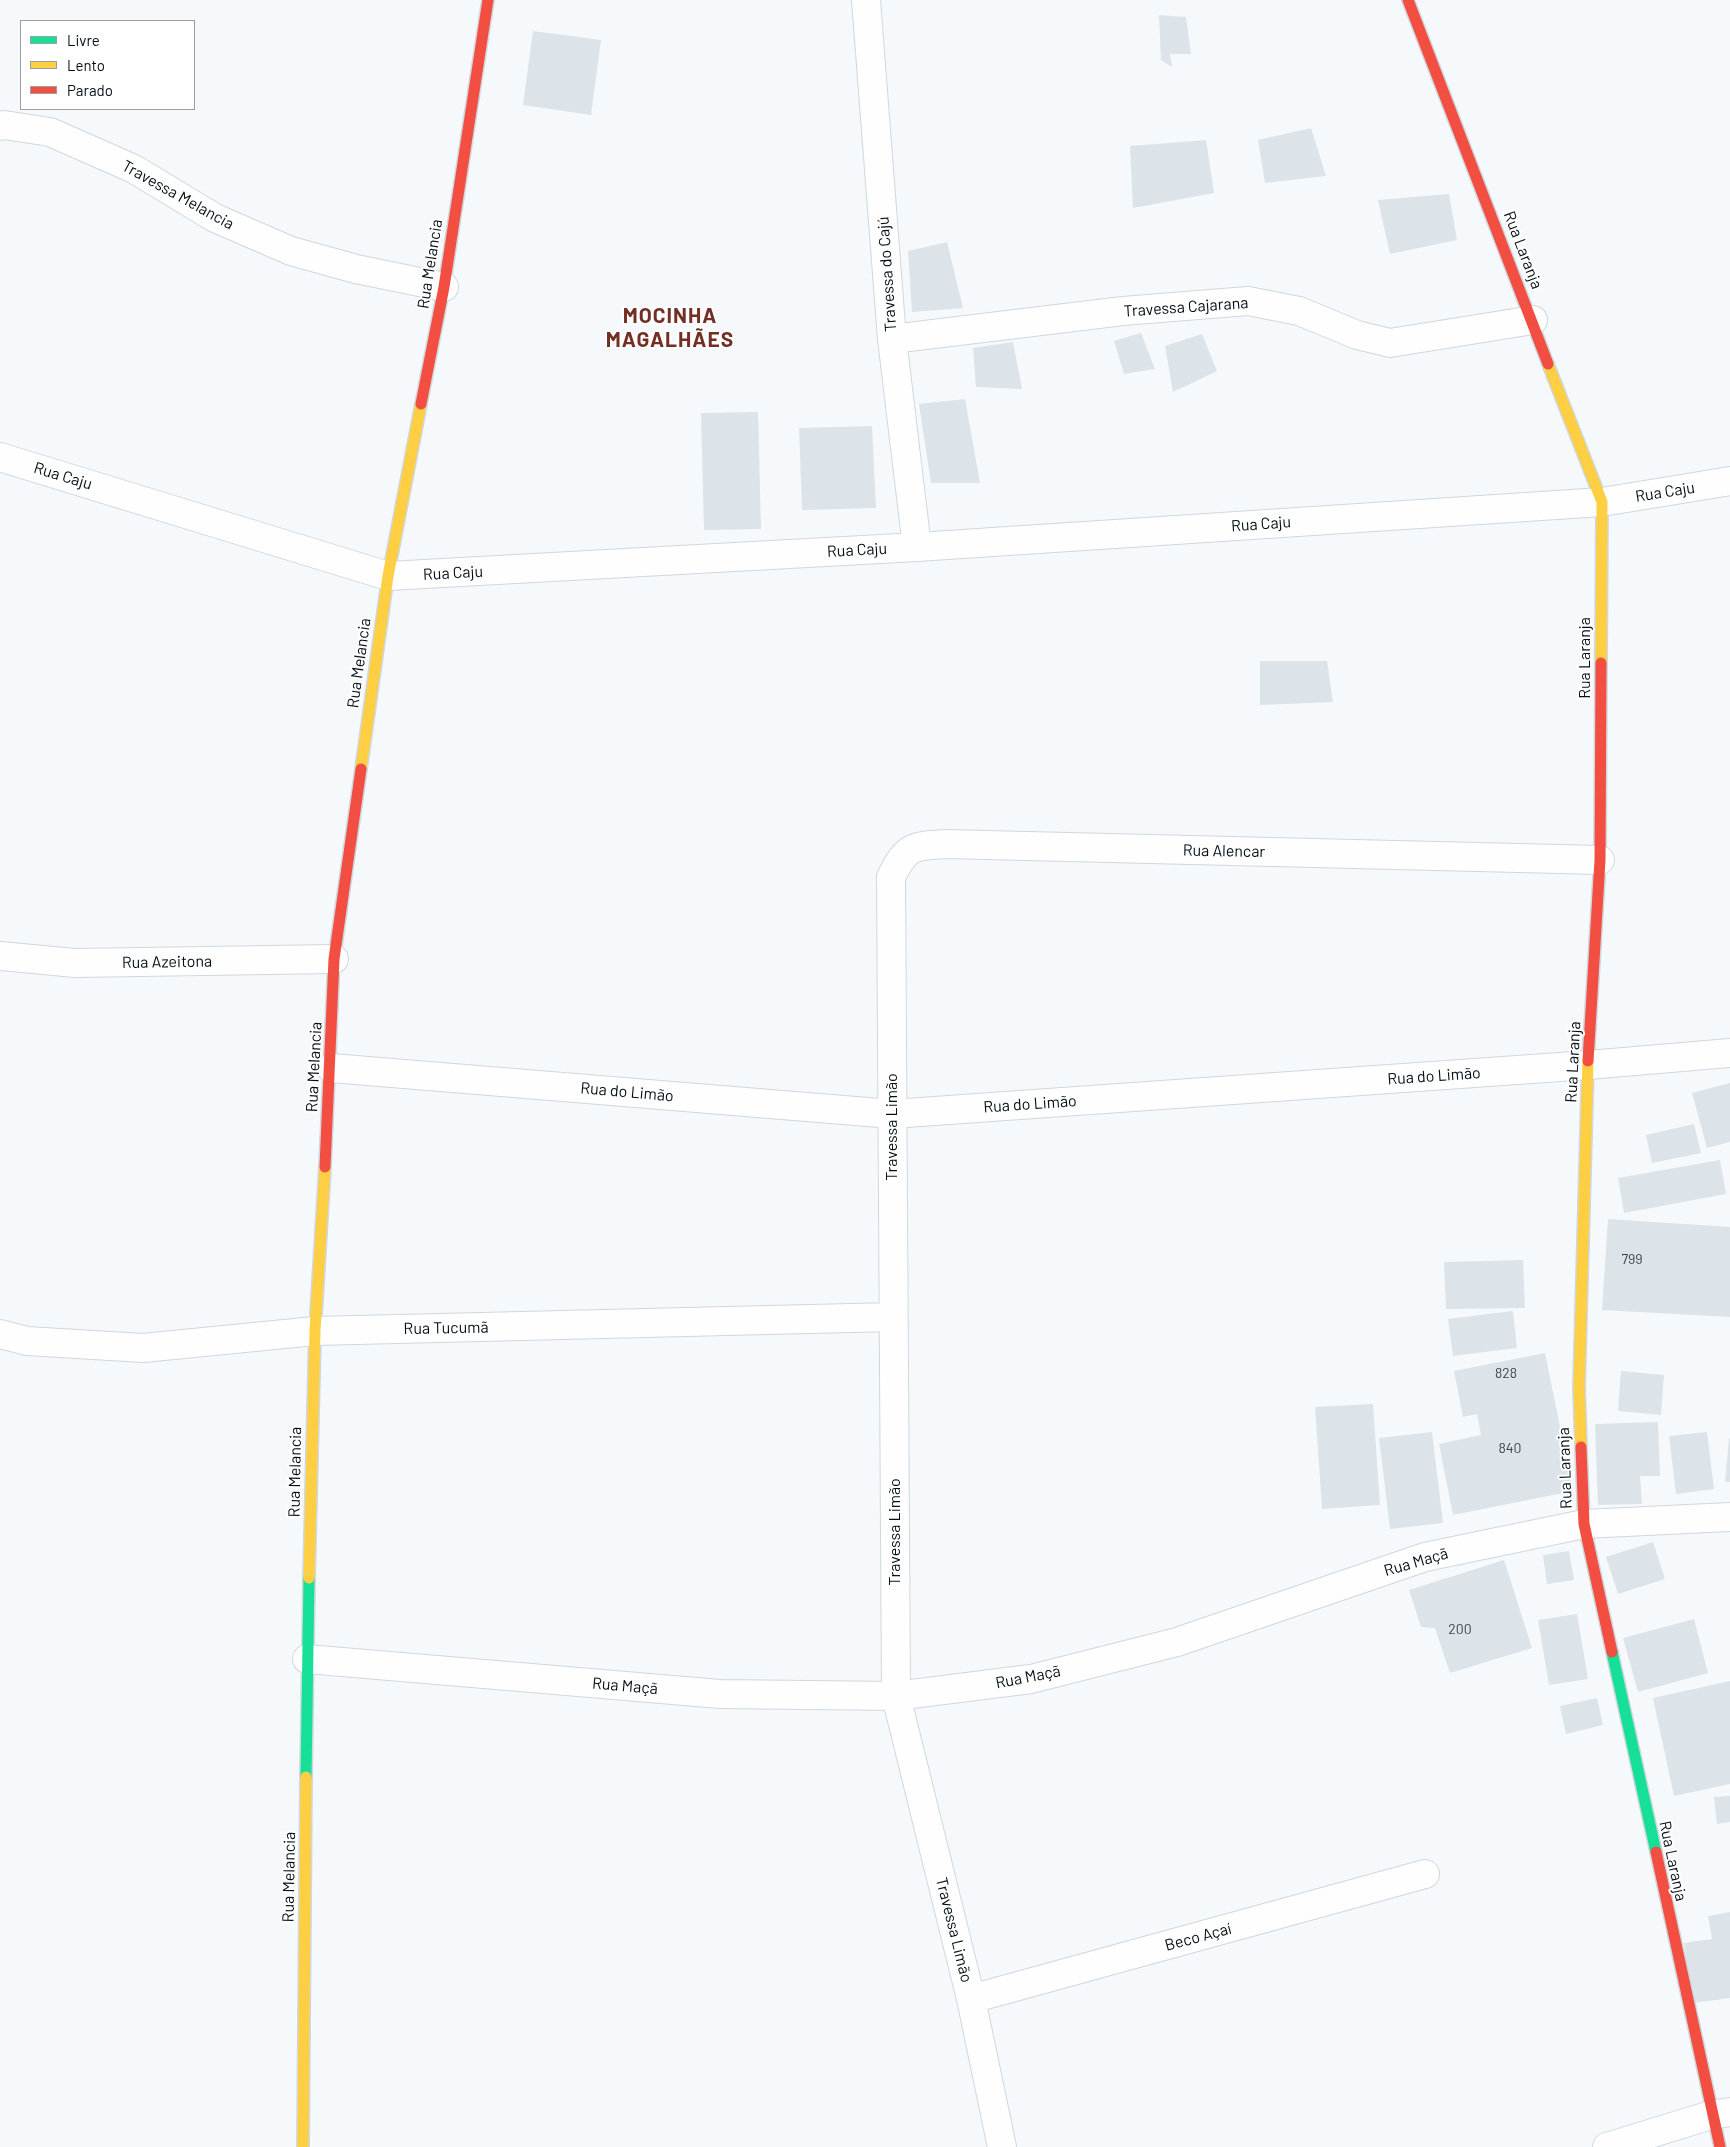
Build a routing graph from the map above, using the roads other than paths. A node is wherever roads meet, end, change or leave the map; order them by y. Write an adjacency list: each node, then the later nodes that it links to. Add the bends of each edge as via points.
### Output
1 (488, 0): 5 (street, Rua Melancia)
2 (866, 0): 7 (street, Travessa do Cajú)
3 (1408, 0): 6 (street, Rua Laranja)
4 (0, 126): 5 (street, Travessa Melancia, via 50,132 134,169 215,218 291,251 356,269)
5 (444, 287): 12 (street, Rua Melancia)
6 (1533, 320): 7 (street, Travessa Cajarana, via 1390,343 1357,335 1299,311 1248,301 1123,311); 10 (street, Rua Laranja)
7 (892, 339): 11 (street, Travessa do Cajú)
8 (0, 457): 12 (street, Rua Caju)
9 (1730, 481): 10 (street, Rua Caju)
10 (1602, 502): 11 (street, Rua Caju); 13 (street, Rua Laranja)
11 (917, 547): 12 (street, Rua Caju)
12 (388, 576): 16 (street, Rua Melancia)
13 (1600, 860): 14 (street, Rua Alencar, via 946,844 915,846 901,857 891,876); 18 (street, Rua Laranja)
14 (892, 904): 20 (street, Travessa Limão)
15 (0, 956): 16 (street, Rua Azeitona, via 75,963)
16 (334, 959): 19 (street, Rua Melancia)
17 (1730, 1053): 18 (street, Rua do Limão)
18 (1588, 1066): 20 (street, Rua do Limão); 25 (street, Rua Laranja, via 1579,1387)
19 (331, 1068): 20 (street, Rua do Limão); 22 (street, Rua Melancia)
20 (892, 1114): 21 (street, Travessa Limão)
21 (893, 1317): 22 (street, Rua Tucumã); 27 (street, Travessa Limão)
22 (315, 1331): 23 (street, Rua Tucumã, via 143,1348 27,1341); 26 (street, Rua Melancia)
23 (0, 1334)
24 (1730, 1517): 25 (street, Rua Maçã)
25 (1584, 1524): 27 (street, Rua Maçã, via 1425,1557 1177,1642 1031,1679); 30 (street, Rua Laranja)
26 (307, 1659): 27 (street, Rua Maçã, via 720,1694); 31 (street, Rua Melancia)
27 (896, 1696): 29 (street, Travessa Limão)
28 (1425, 1874): 29 (street, Beco Açaí)
29 (970, 1999): 32 (street, Travessa Limão)
30 (1721, 2113): 33 (street); 34 (street, Rua Laranja)
31 (303, 2147)
32 (1002, 2147)
33 (1607, 2147)
34 (1720, 2147)

